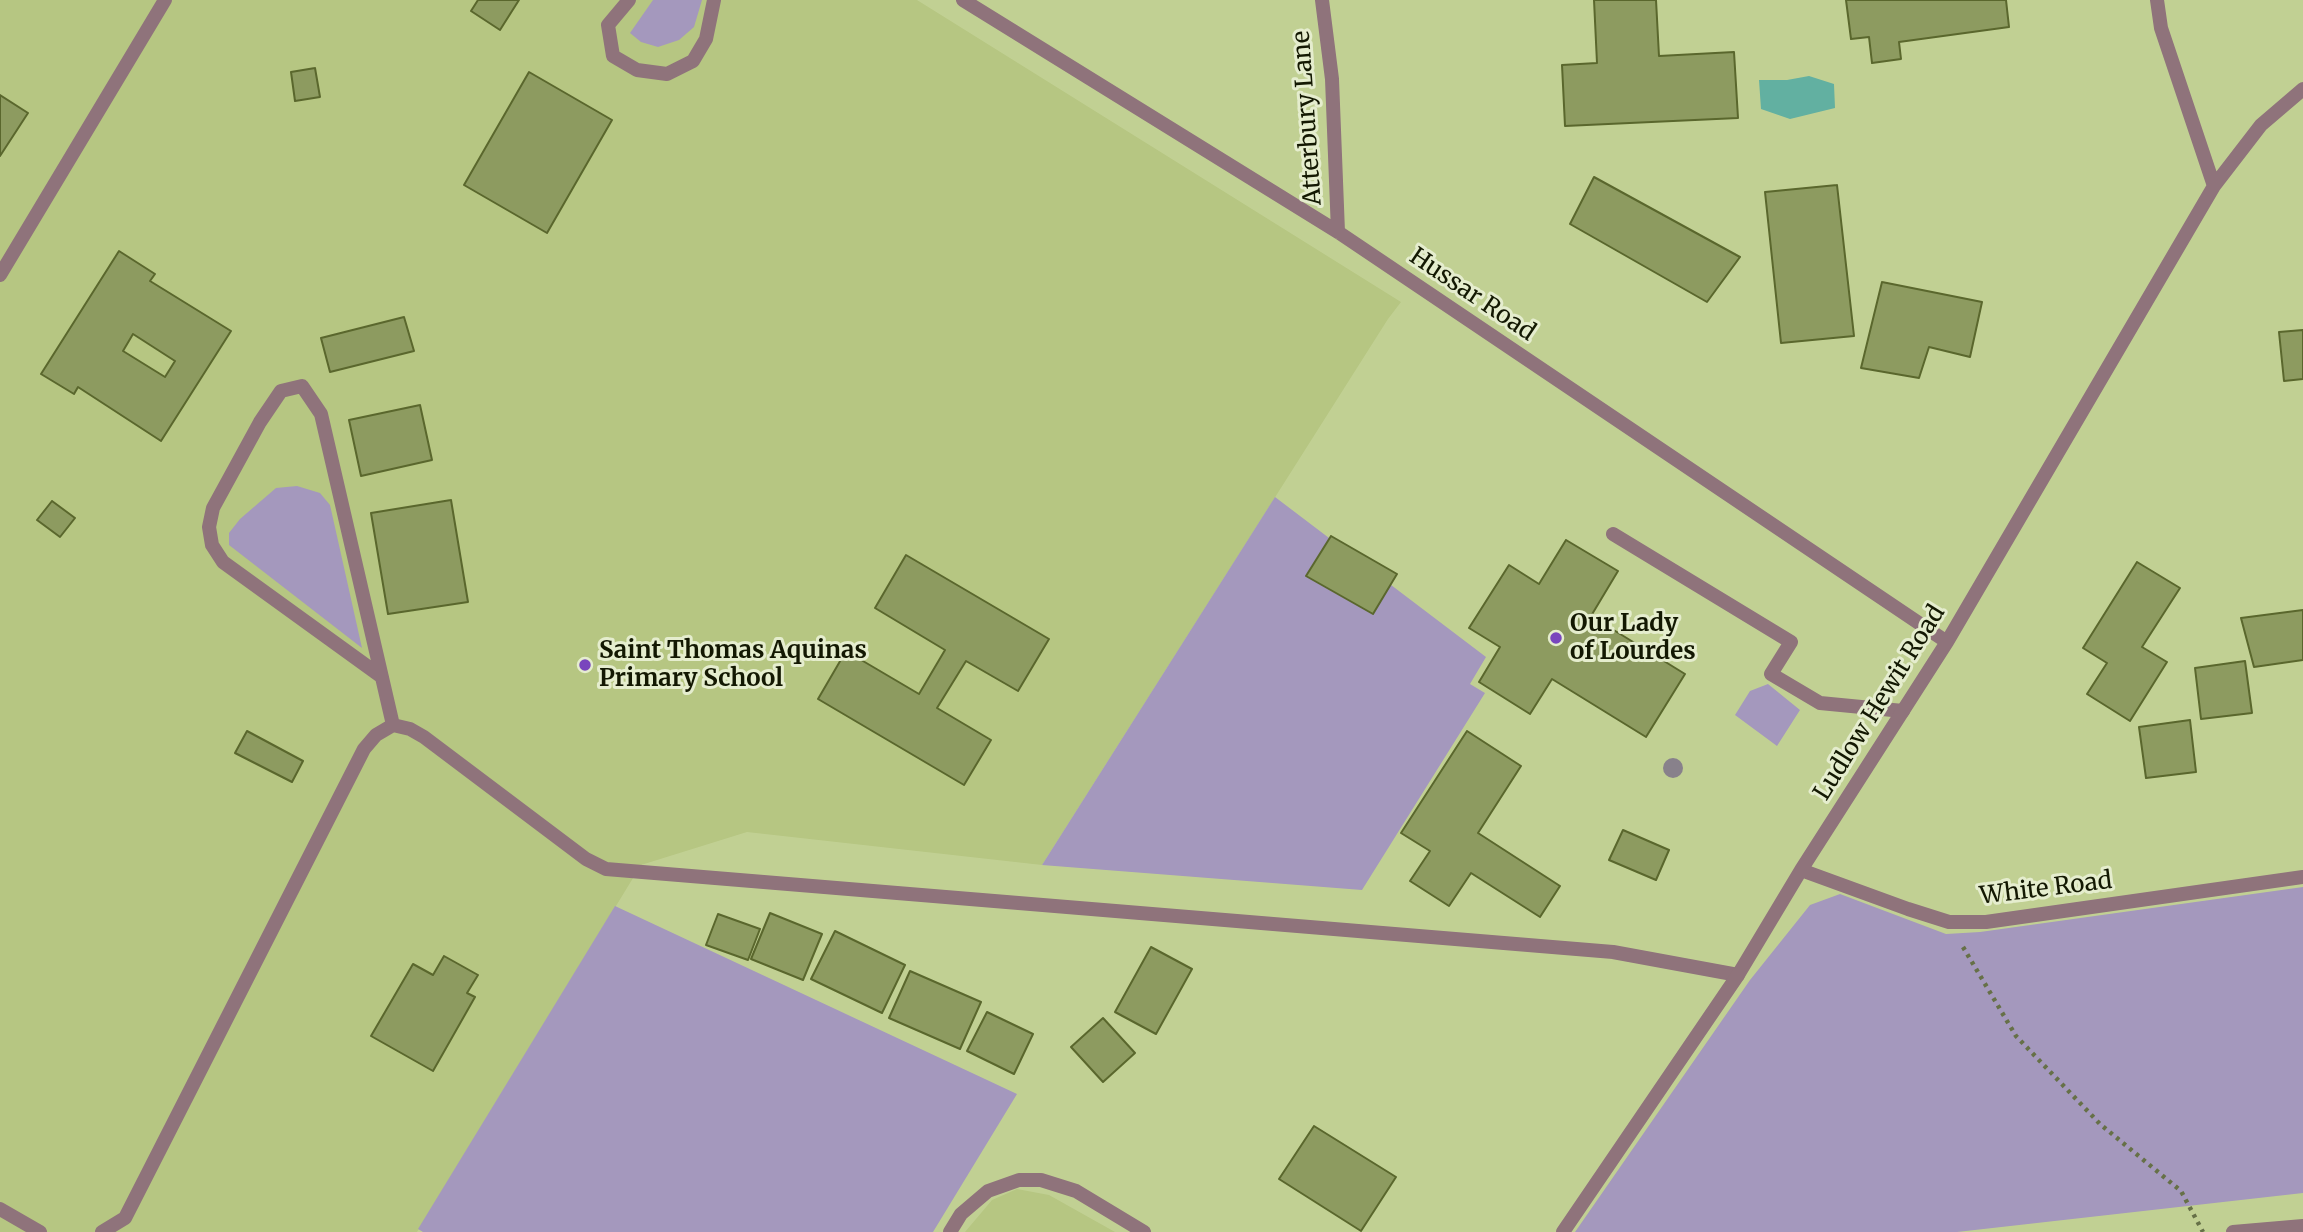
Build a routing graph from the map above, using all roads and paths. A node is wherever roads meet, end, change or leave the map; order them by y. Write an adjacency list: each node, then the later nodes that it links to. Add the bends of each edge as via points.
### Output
1 (165, 0): 10 (street)
2 (629, 0): 3 (street, via 608,25 613,56 637,70 667,74 693,61 706,39)
3 (714, 0)
4 (963, 0): 9 (street, Hussar Road)
5 (1322, 0): 9 (street, Atterbury Lane, via 1332,79)
6 (2157, 0): 8 (street, via 2161,28)
7 (2303, 89): 8 (street, Ludlow Hewit Road, via 2261,125)
8 (2214, 186): 12 (street, Ludlow Hewit Road)
9 (1338, 232): 12 (street, Hussar Road)
10 (0, 275)
11 (1613, 534): 14 (street, via 1791,642 1771,674 1819,703)
12 (1947, 642): 14 (street, Ludlow Hewit Road)
13 (382, 677): 13 (street, via 321,414 302,386 281,391 213,508 212,545 223,562); 15 (street)
14 (1903, 711): 16 (street, Ludlow Hewit Road)
15 (393, 726): 19 (street, via 424,737 586,859 606,869 1613,953); 23 (street, via 376,735 364,749 125,1218)
16 (1801, 870): 18 (street, White Road); 19 (street, Ludlow Hewit Road)
17 (2303, 877): 18 (street, White Road, via 1986,922)
18 (1949, 922): 27 (path, via 2016,1037 2100,1124 2181,1191)
19 (1738, 975): 26 (street, Ludlow Hewit Road)
20 (0, 1209): 22 (street)
21 (2303, 1226): 28 (street)
22 (40, 1232)
23 (102, 1232)
24 (950, 1232): 25 (street, via 961,1214 988,1191 1019,1180 1041,1180 1076,1191)
25 (1144, 1232)
26 (1563, 1232)
27 (2203, 1232)
28 (2233, 1232)

